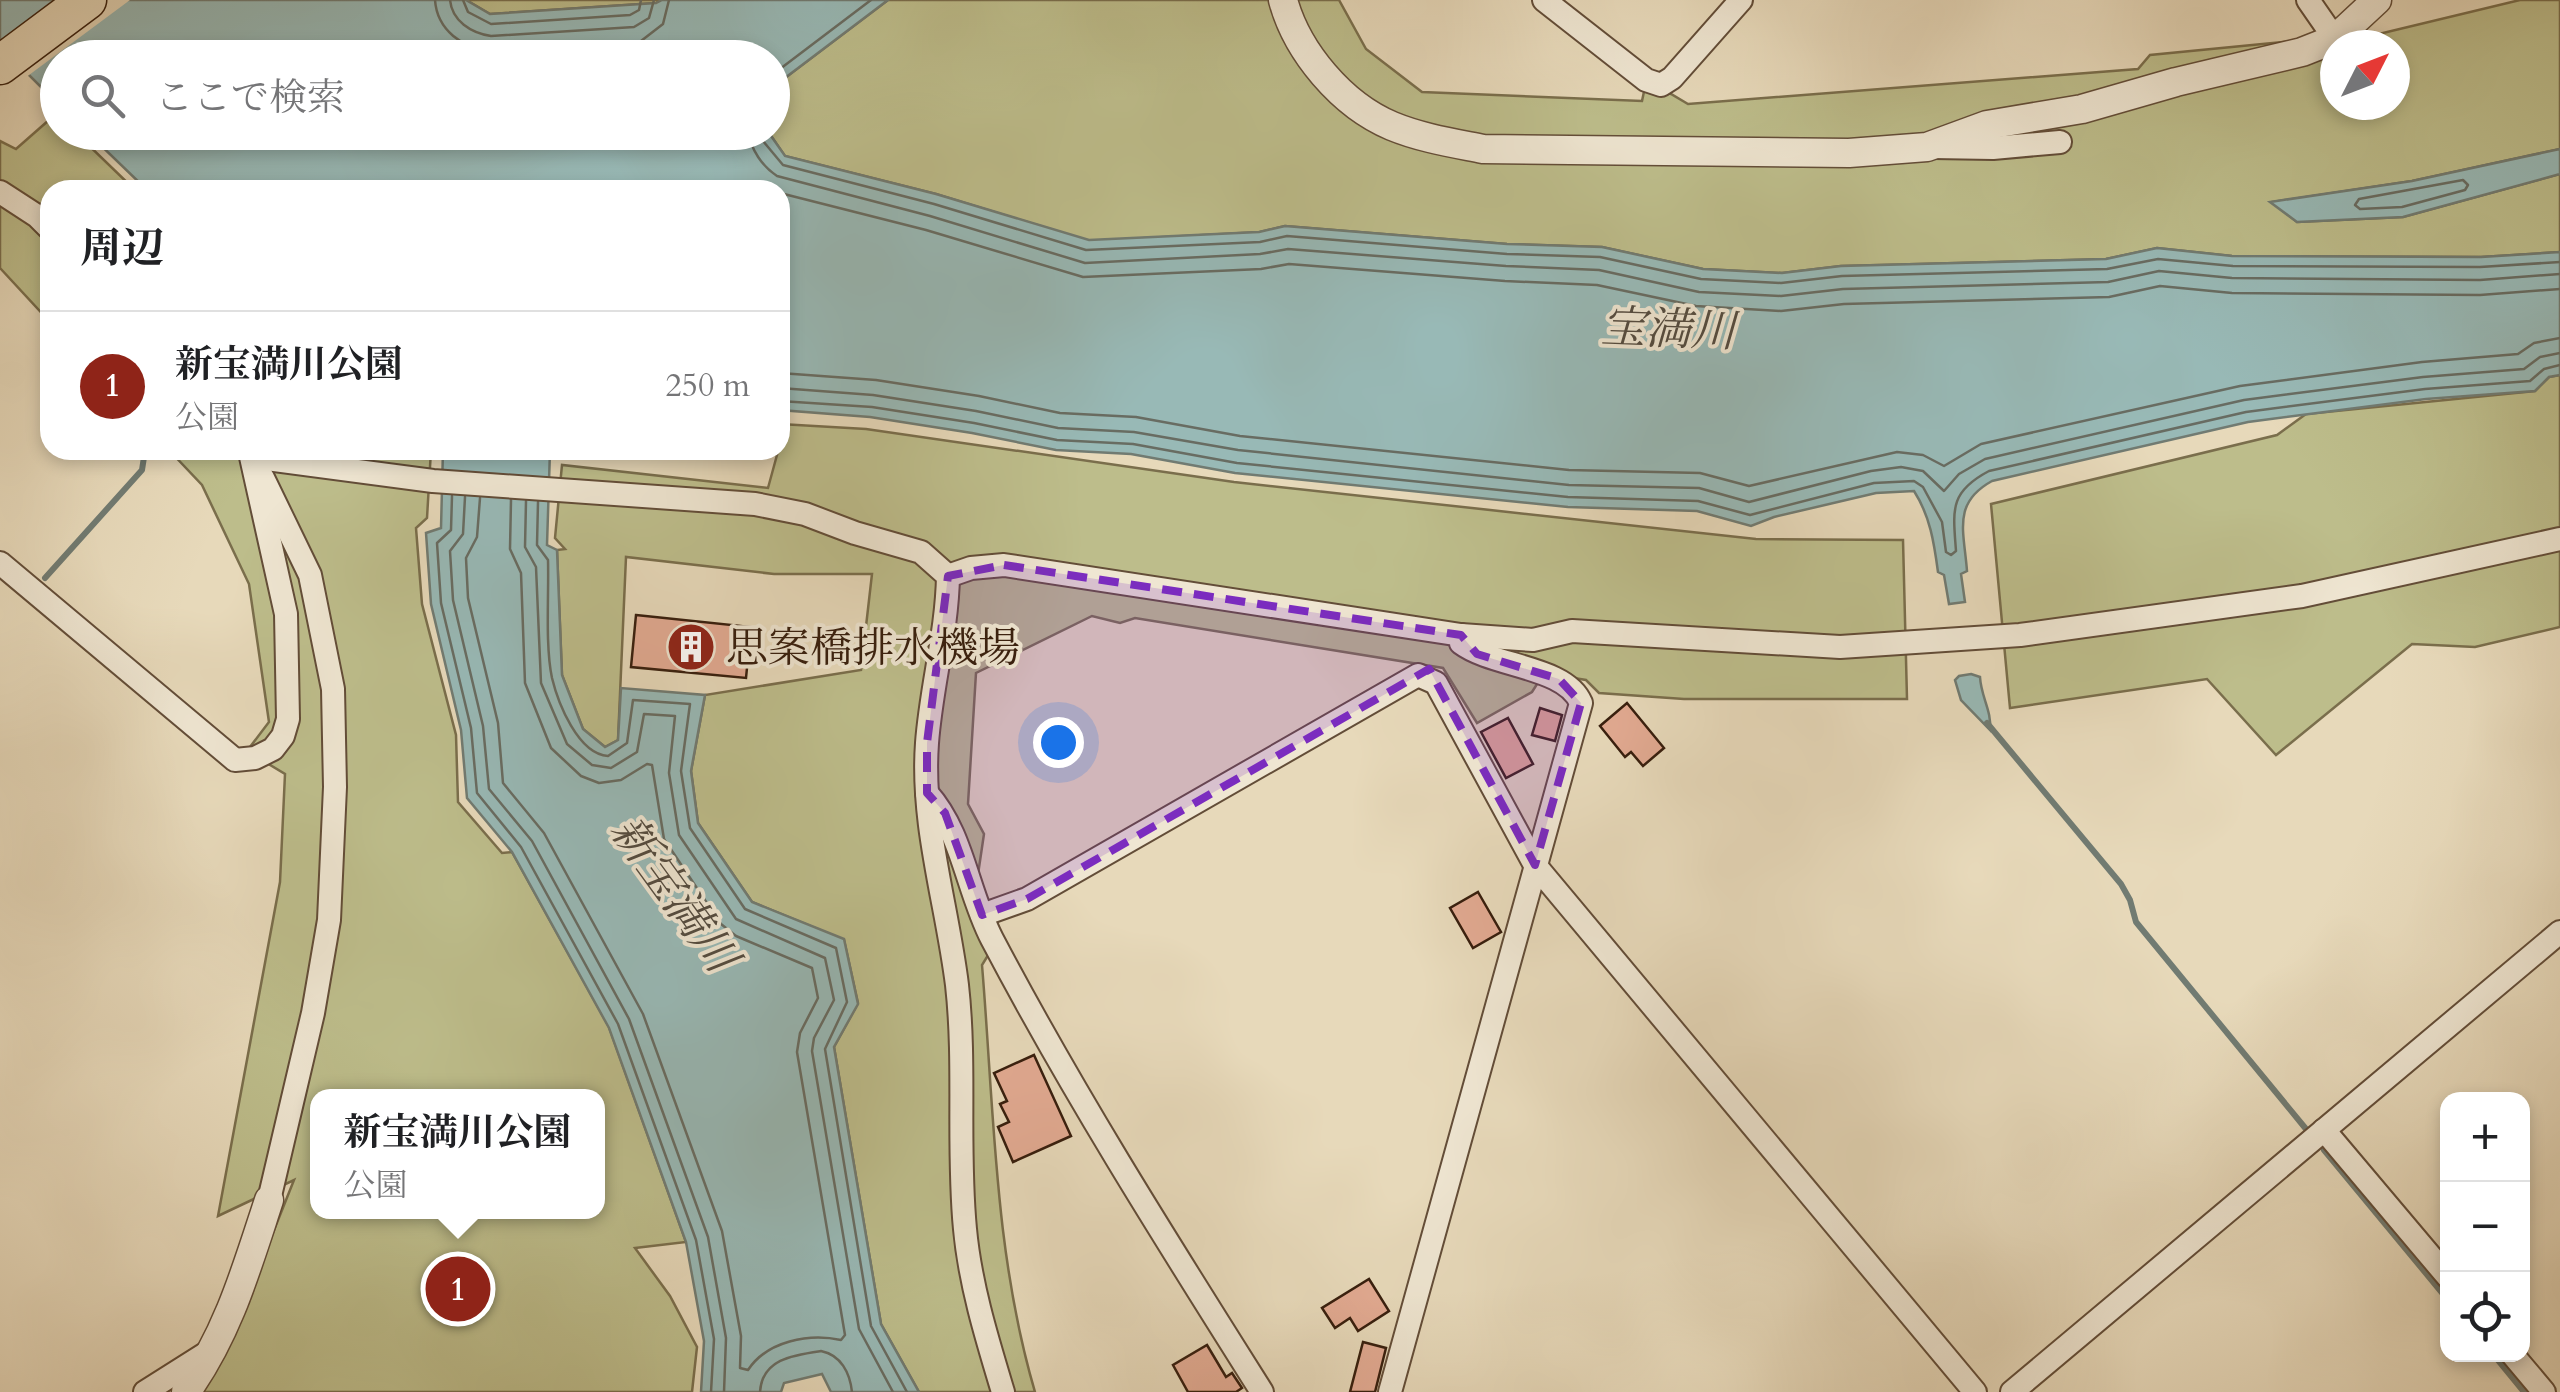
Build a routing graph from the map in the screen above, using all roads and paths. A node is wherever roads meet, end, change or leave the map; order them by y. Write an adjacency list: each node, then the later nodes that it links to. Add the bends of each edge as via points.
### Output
1 (87, 0): 10 (highway)
2 (1283, 0): 12 (street, via 1312,60 1348,98 1390,126 1432,138 1483,149 1849,153)
3 (1544, 0): 4 (street, via 1661,85)
4 (1741, 0)
5 (2308, 0): 7 (street)
6 (2377, 0): 8 (street)
7 (2329, 30)
8 (2344, 30)
9 (2320, 44): 12 (street, via 2082,109 1986,126)
10 (0, 65)
11 (2060, 142): 12 (street)
12 (1927, 147)
13 (0, 192): 14 (street)
14 (40, 219)
15 (249, 460): 19 (street, via 286,614 288,719 273,748 255,758 227,756)
16 (252, 460): 27 (street, via 310,575 332,689 335,788 326,938)
17 (289, 460): 20 (street, via 432,481 755,504 920,552)
18 (2560, 540): 21 (street, via 2302,596 2020,636 1840,647 1572,631 1534,640)
19 (0, 563)
20 (948, 576): 21 (street, via 1004,564); 22 (street)
21 (1461, 634): 23 (street, via 1477,654 1558,679 1580,703)
22 (927, 794): 24 (street, via 945,813); 33 (street, via 957,985 964,1230)
23 (1535, 865): 24 (street, via 1436,683 1418,675 1027,899); 35 (street); 36 (street)
24 (982, 916): 34 (street, via 1116,1160)
25 (2560, 932): 26 (street)
26 (2324, 1130): 28 (street); 37 (street)
27 (269, 1200): 29 (street)
28 (2443, 1272)
29 (213, 1349): 31 (street); 32 (street)
30 (2519, 1362): 38 (street)
31 (145, 1392)
32 (186, 1392)
33 (1003, 1392)
34 (1262, 1392)
35 (1390, 1392)
36 (1975, 1392)
37 (2012, 1392)
38 (2544, 1392)

